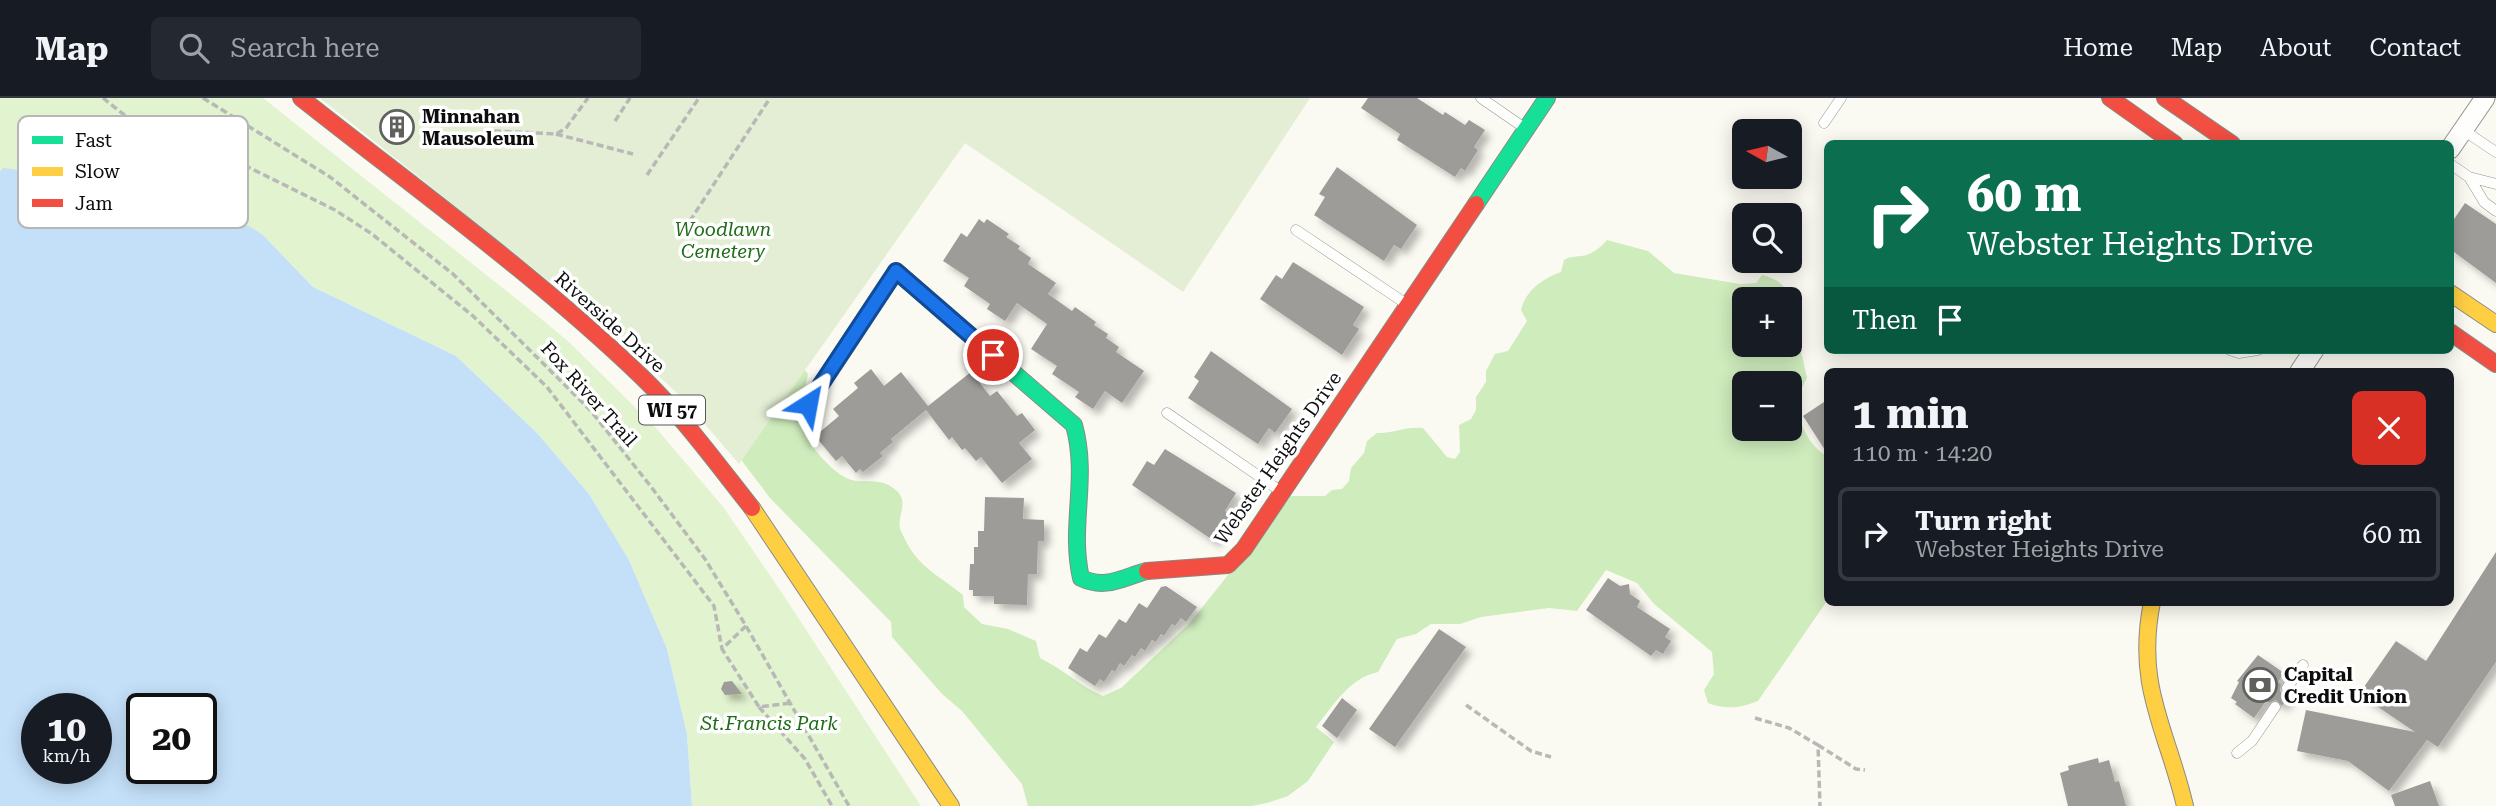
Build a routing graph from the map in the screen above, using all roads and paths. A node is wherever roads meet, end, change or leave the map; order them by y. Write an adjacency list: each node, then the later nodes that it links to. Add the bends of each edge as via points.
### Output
1 (103, 98): 14 (path)
2 (204, 98): 15 (path, Fox River Trail)
3 (301, 98): 61 (street, Riverside Drive / WI 57, via 555,298 644,379 761,519)
4 (588, 98): 22 (path)
5 (630, 98): 16 (path)
6 (699, 98): 30 (path)
7 (770, 98): 34 (path)
8 (1481, 98): 19 (lane)
9 (1547, 98): 19 (street, Webster Heights Drive)
10 (1841, 98): 17 (lane)
11 (2110, 98): 23 (street)
12 (2165, 98): 24 (street)
13 (2485, 98): 20 (street)
14 (126, 116)
15 (233, 116)
16 (615, 121)
17 (1824, 123)
18 (248, 126): 46 (path, Fox River Trail, via 330,177 453,274 591,411 705,559)
19 (1526, 129): 38 (street, Webster Heights Drive)
20 (2463, 130): 25 (street); 26 (lane)
21 (494, 131): 22 (path)
22 (556, 134): 27 (path)
23 (2169, 140)
24 (2226, 140)
25 (2454, 143)
26 (2496, 152)
27 (633, 154)
28 (248, 167): 47 (path, via 335,210 372,234 473,316 547,387 714,606)
29 (2454, 167): 31 (lane)
30 (647, 175)
31 (2469, 177): 32 (lane); 33 (lane, via 2484,202)
32 (2496, 184)
33 (2496, 211)
34 (684, 230)
35 (1296, 230): 38 (lane)
36 (896, 271): 43 (lane); 44 (street, Webster Heights Drive, via 1074,425 1083,461 1075,559 1081,578 1111,584 1144,571 1228,565)
37 (2454, 296): 39 (street)
38 (1408, 305): 44 (street, Webster Heights Drive)
39 (2496, 324)
40 (2454, 335): 41 (street)
41 (2496, 365)
42 (1167, 413): 44 (lane)
43 (799, 417)
44 (1282, 492)
45 (2151, 606): 63 (street, via 2144,652 2146,675)
46 (746, 626): 47 (path); 50 (path, Fox River Trail)
47 (722, 649): 52 (path)
48 (2303, 665): 49 (lane)
49 (2287, 688)
50 (791, 703): 52 (path); 60 (path, Fox River Trail)
51 (1466, 705): 57 (path, via 1531,751)
52 (759, 707): 59 (path, via 805,759)
53 (2275, 707): 56 (lane, via 2252,741)
54 (1755, 718): 55 (path, via 1789,728)
55 (1818, 745): 58 (path); 62 (path)
56 (2237, 753)
57 (1551, 757)
58 (1865, 771)
59 (832, 806)
60 (849, 806)
61 (951, 806)
62 (1820, 806)
63 (2185, 806)

